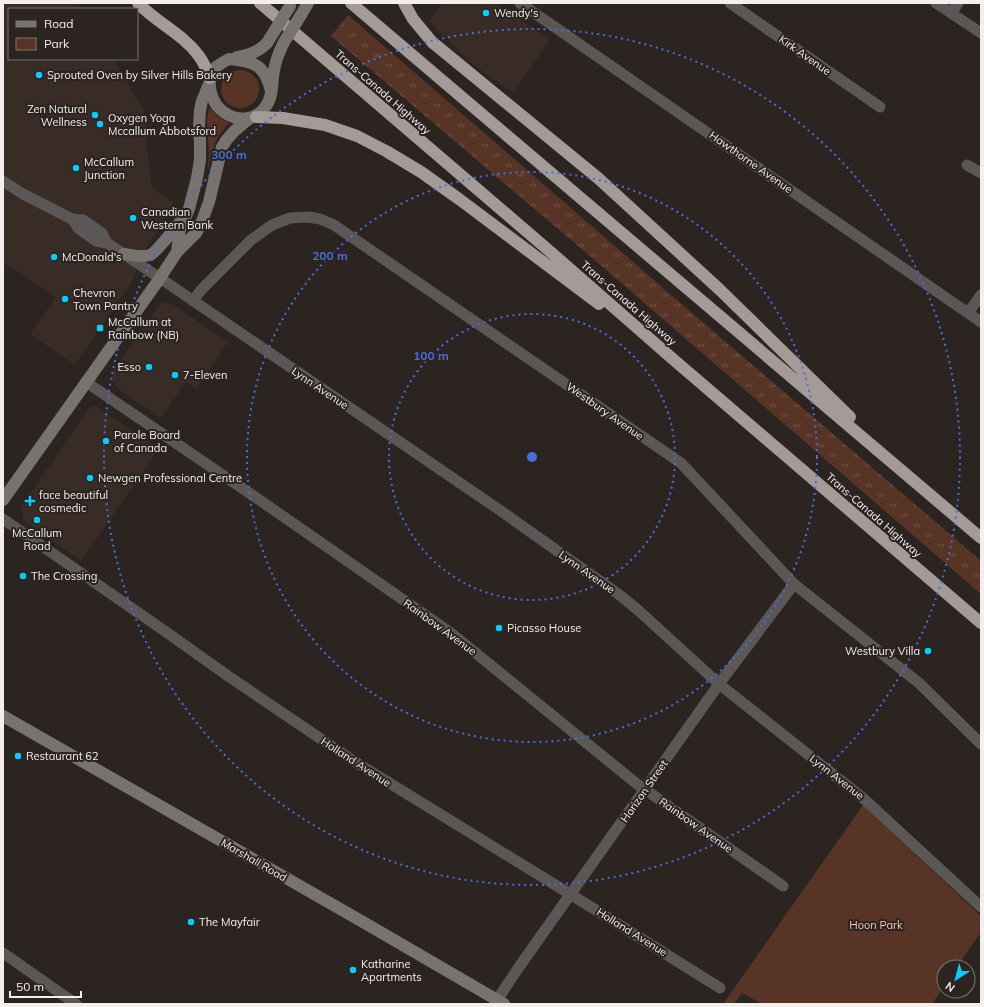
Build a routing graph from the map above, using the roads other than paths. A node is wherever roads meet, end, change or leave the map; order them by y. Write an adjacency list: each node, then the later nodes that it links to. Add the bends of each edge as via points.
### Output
1 (138, 3): 14 (highway, via 192,48 202,60)
2 (260, 3): 29 (highway, Trans-Canada Highway)
3 (308, 3): 15 (main road, bridge, via 279,53)
4 (351, 3): 31 (highway)
5 (404, 3): 31 (highway, via 413,19 432,42 604,183 719,289)
6 (520, 3): 27 (street, Hawthorne Avenue)
7 (730, 3): 16 (street, Kirk Avenue)
8 (936, 3): 11 (street)
9 (958, 3): 11 (street)
10 (291, 4): 13 (main road, bridge, via 262,48)
11 (951, 13): 12 (street)
12 (981, 33)
13 (229, 59): 14 (main road, via 216,68); 15 (main road, via 250,62 259,67 266,74)
14 (209, 81): 17 (main road, via 213,99 225,113 242,119); 21 (main road, via 200,110 200,160 197,178)
15 (271, 91): 17 (main road, via 265,108)
16 (880, 107)
17 (253, 117): 22 (main road, via 233,131 225,143 201,224 196,233); 29 (highway, via 283,118 324,125 357,136 386,151 459,199)
18 (967, 165): 19 (street)
19 (981, 173)
20 (3, 181): 23 (street, Lynn Avenue, via 72,219 83,220 102,233 108,243)
21 (184, 218): 22 (main road); 23 (main road, via 150,255)
22 (177, 252): 24 (main road)
23 (124, 254): 24 (street, Lynn Avenue)
24 (160, 278): 26 (street, Lynn Avenue); 30 (main road)
25 (981, 295): 27 (street)
26 (193, 301): 35 (street, Westbury Avenue, via 251,240 272,225 290,218 308,217 334,225 681,463); 37 (street, Lynn Avenue, via 621,596)
27 (968, 313): 28 (street, Hawthorne Avenue)
28 (981, 322)
29 (674, 360): 36 (highway, Trans-Canada Highway)
30 (86, 382): 32 (main road); 40 (street, Rainbow Avenue, via 451,633)
31 (924, 489): 34 (highway)
32 (3, 500)
33 (3, 519): 42 (street, Holland Avenue, via 352,760)
34 (981, 538)
35 (794, 584): 37 (street, Horizon Street); 39 (street, Westbury Avenue, via 919,683)
36 (981, 623)
37 (719, 684): 40 (street, Horizon Street); 43 (street, Lynn Avenue, via 863,798)
38 (3, 716): 46 (main road, Marshall Road)
39 (981, 744)
40 (645, 789): 41 (street, Rainbow Avenue); 42 (street, Horizon Street)
41 (783, 886)
42 (570, 894): 45 (street, Holland Avenue); 46 (street, Horizon Street, via 519,968)
43 (981, 907)
44 (3, 953): 47 (street)
45 (720, 988)
46 (501, 1002)
47 (76, 1004)

